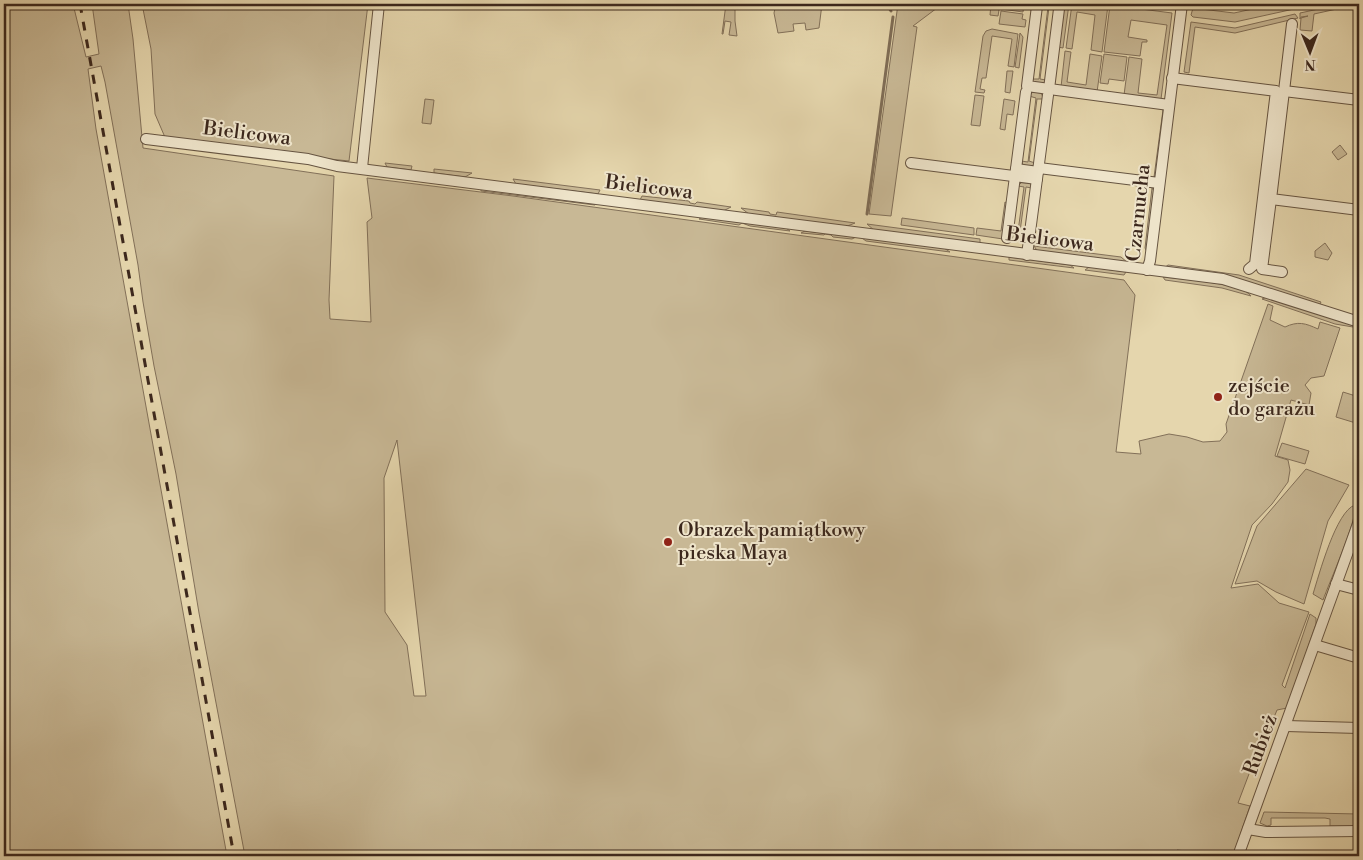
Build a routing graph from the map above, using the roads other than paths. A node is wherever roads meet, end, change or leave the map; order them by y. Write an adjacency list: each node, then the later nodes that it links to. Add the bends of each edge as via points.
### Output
1 (379, 4): 14 (street)
2 (1182, 4): 6 (street, Czarnucha)
3 (1038, 6): 9 (street, via 1027,86)
4 (1059, 9): 9 (street)
5 (1292, 24): 7 (street)
6 (1172, 78): 11 (street, Czarnucha); 22 (street, via 1276,91 1254,264)
7 (1284, 91): 10 (street); 18 (street)
8 (1026, 92): 15 (street)
9 (1048, 92): 11 (street); 16 (street)
10 (1359, 100)
11 (1169, 105): 17 (street, Czarnucha)
12 (146, 139): 14 (street, Bielicowa)
13 (911, 163): 15 (street)
14 (362, 168): 21 (street, Bielicowa)
15 (1016, 173): 16 (street); 20 (street, via 1009,199)
16 (1038, 173): 17 (street); 21 (street)
17 (1159, 184): 23 (street, Czarnucha)
18 (1271, 199): 19 (street); 24 (street, via 1262,270)
19 (1359, 210)
20 (1007, 238)
21 (1027, 255): 23 (street, Bielicowa)
22 (1249, 269)
23 (1147, 270): 25 (street, Czarnucha, via 1235,282)
24 (1282, 272)
25 (1359, 322)
26 (1359, 521): 27 (street, Rubież)
27 (1336, 584): 28 (street); 29 (street, Rubież)
28 (1359, 590)
29 (1315, 645): 30 (street); 31 (street, Rubież)
30 (1359, 658)
31 (1286, 726): 32 (street); 33 (street, Rubież)
32 (1359, 728)
33 (1248, 829): 34 (street, via 1266,832); 35 (street, Rubież)
34 (1359, 831)
35 (1238, 856)

